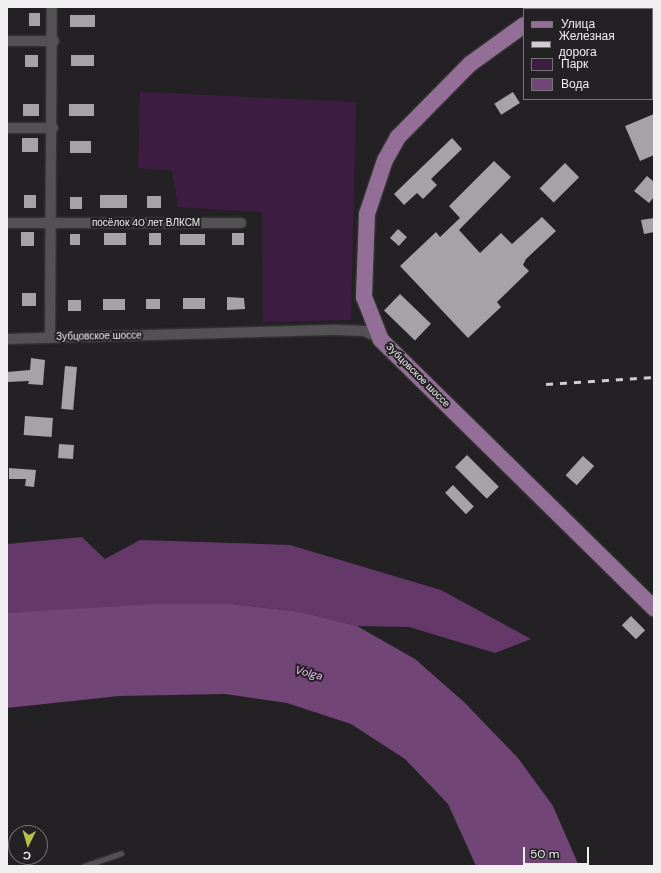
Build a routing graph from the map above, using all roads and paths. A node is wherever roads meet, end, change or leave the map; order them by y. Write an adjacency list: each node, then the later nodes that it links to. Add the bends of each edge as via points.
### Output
1 (52, 7): 4 (street)
2 (523, 26): 12 (main road, via 470,64 398,137 385,160 367,214 364,244 364,297)
3 (7, 41): 4 (street)
4 (54, 41): 6 (street)
5 (7, 128): 6 (street)
6 (53, 128): 9 (street)
7 (7, 223): 9 (street, посёлок 40 лет ВЛКСМ)
8 (241, 223): 9 (street, посёлок 40 лет ВЛКСМ)
9 (52, 224): 10 (street)
10 (50, 337): 11 (street, Зубцовское шоссе); 12 (street, Зубцовское шоссе, via 338,330 365,331)
11 (7, 340)
12 (382, 340): 13 (main road, Зубцовское шоссе)
13 (654, 608)
14 (121, 853): 15 (lane)
15 (84, 866)

